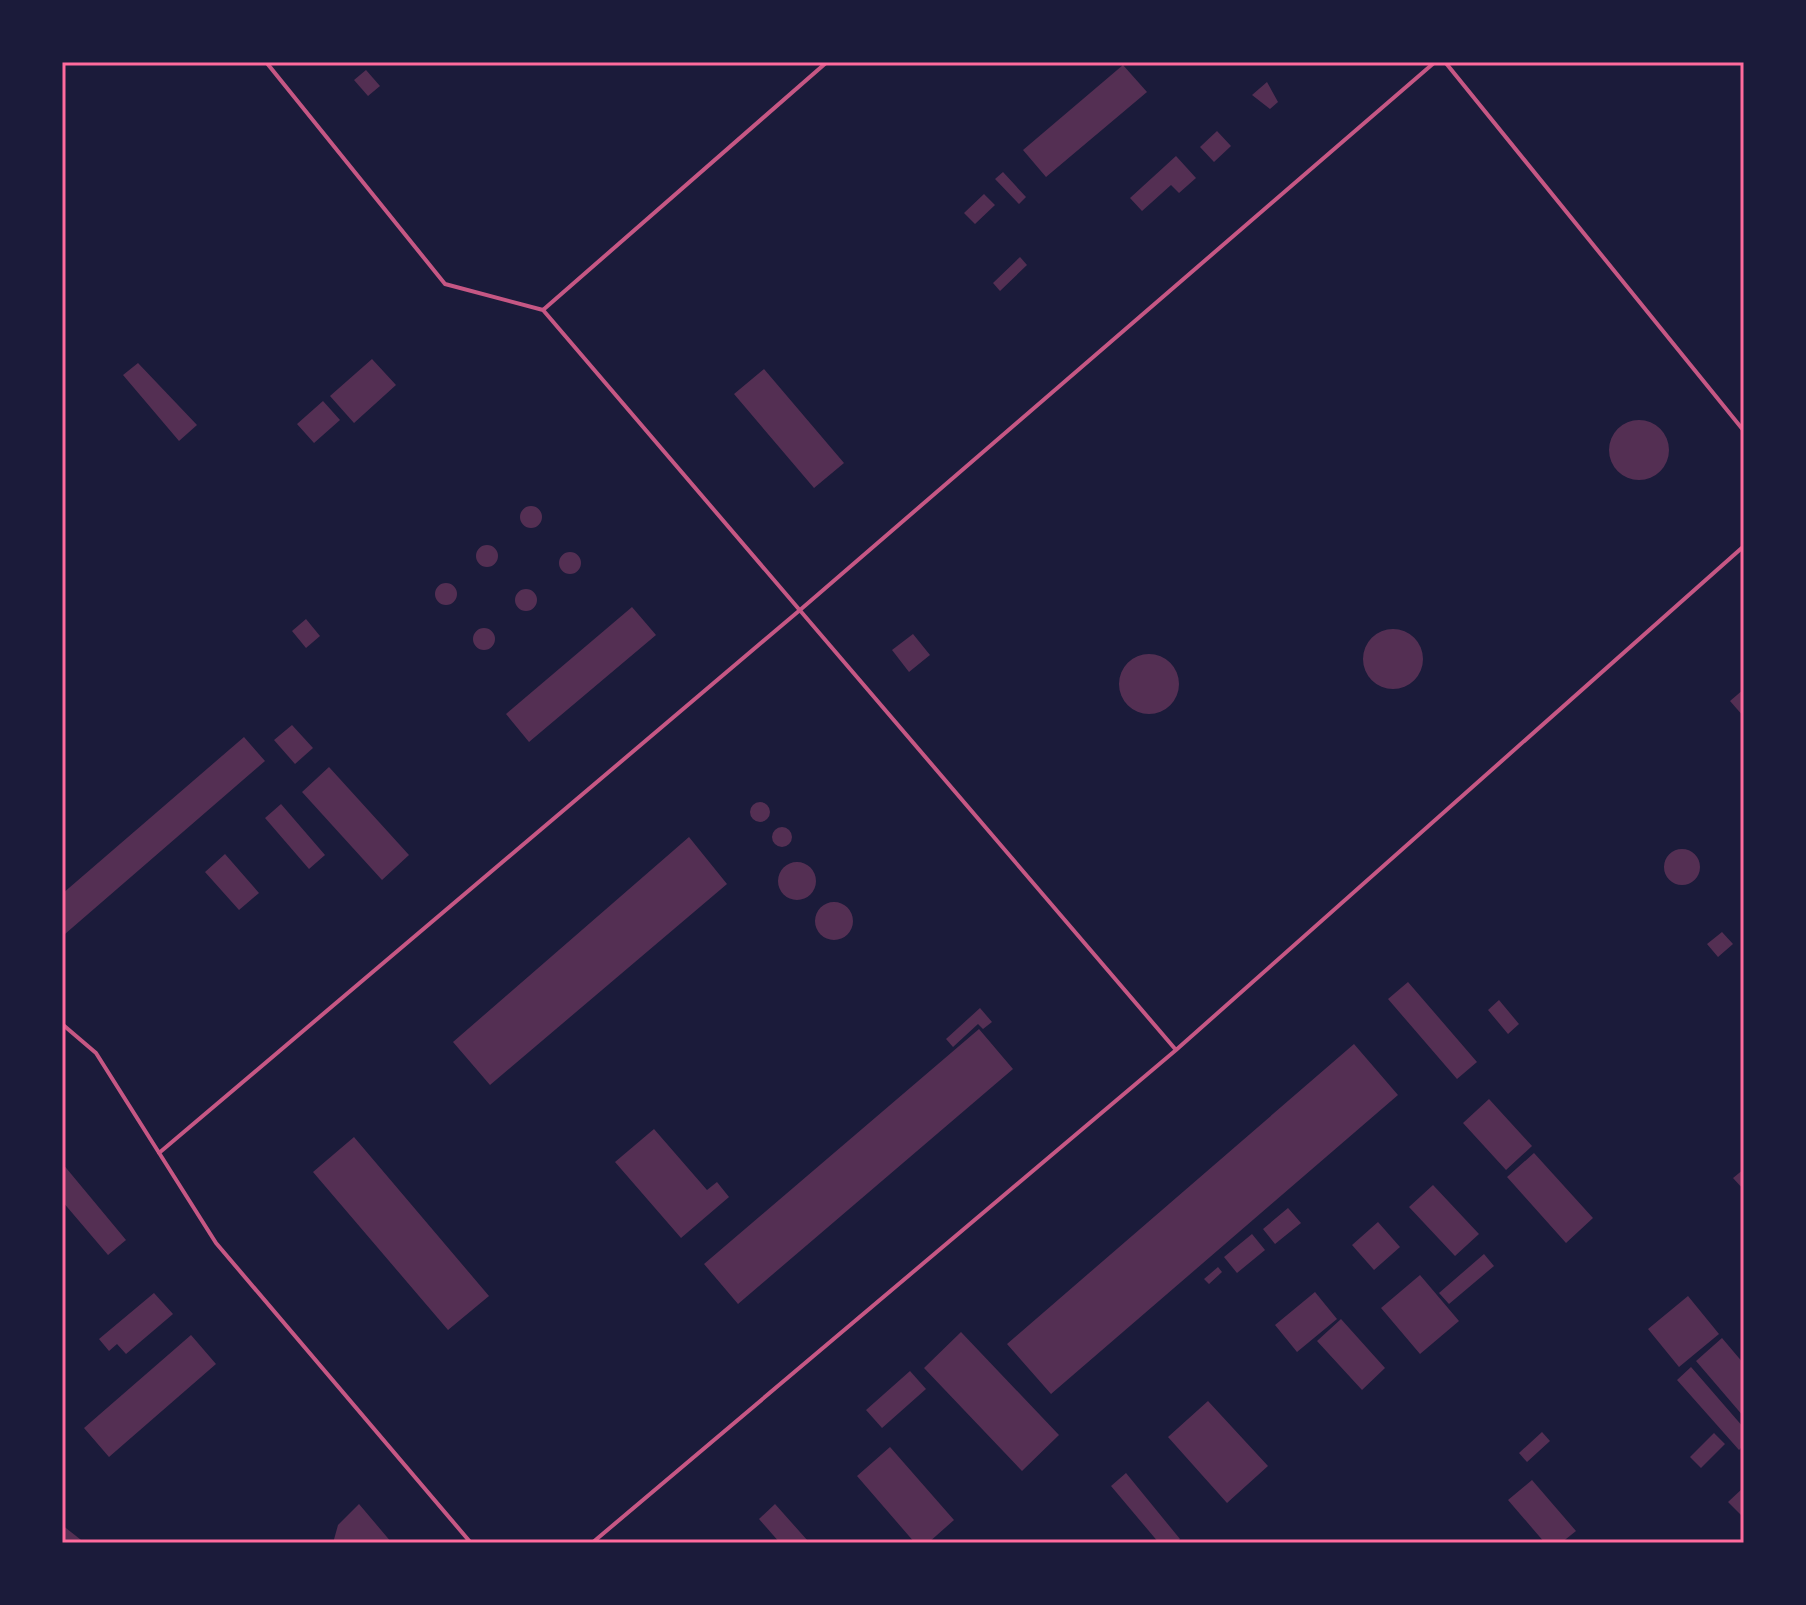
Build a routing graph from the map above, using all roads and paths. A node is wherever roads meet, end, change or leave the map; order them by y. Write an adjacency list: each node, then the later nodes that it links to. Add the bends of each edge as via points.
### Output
1 (266, 62): 5 (lane, via 445,284)
2 (827, 62): 5 (lane)
3 (1435, 62): 8 (lane)
4 (1445, 62): 6 (lane)
5 (543, 310): 8 (lane)
6 (1744, 431)
7 (1744, 546): 10 (lane)
8 (800, 610): 10 (lane); 11 (lane)
9 (62, 1024): 11 (lane, via 96,1053)
10 (1176, 1050): 13 (lane)
11 (159, 1153): 12 (lane, via 216,1243)
12 (471, 1543)
13 (592, 1543)

